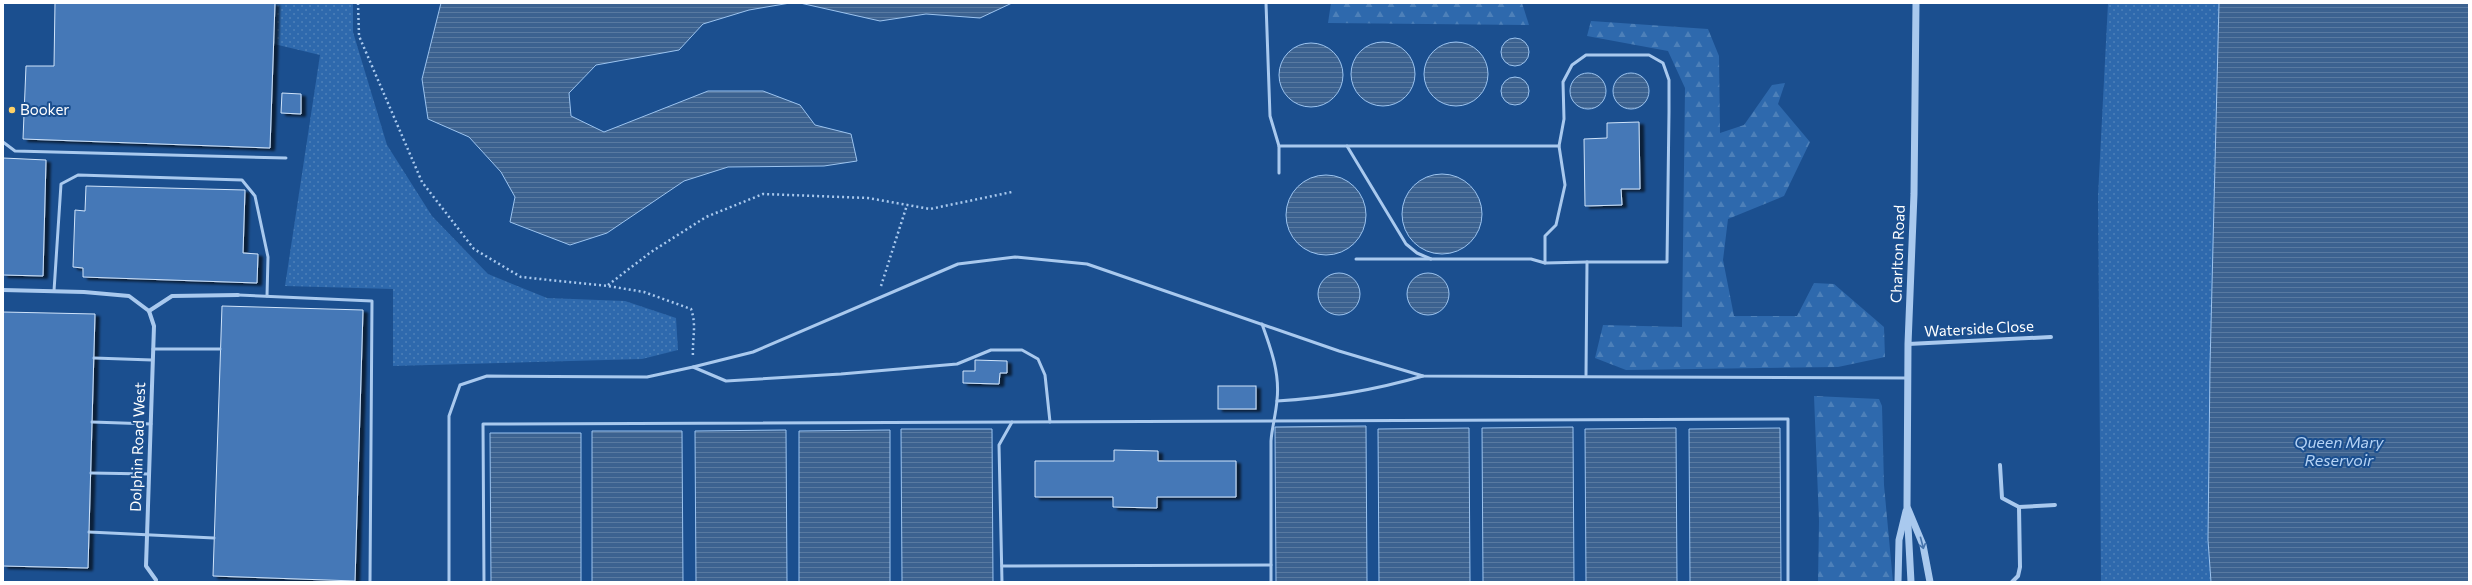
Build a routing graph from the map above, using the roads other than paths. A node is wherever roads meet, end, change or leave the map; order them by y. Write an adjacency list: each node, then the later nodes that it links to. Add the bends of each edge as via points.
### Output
1 (1266, 3): 4 (lane, via 1270,116)
2 (1916, 3): 20 (street, Charlton Road, via 1914,194)
3 (3, 142): 7 (lane, via 15,152)
4 (1279, 146): 5 (lane); 8 (lane)
5 (1347, 146): 6 (lane); 10 (lane, via 1406,244)
6 (1559, 146): 11 (lane, via 1564,119 1563,82 1572,65 1586,55 1649,56 1663,63 1669,80 1667,262); 12 (lane, via 1565,185 1556,225 1545,236)
7 (286, 158)
8 (1279, 173)
9 (1356, 259): 10 (lane)
10 (1432, 260): 12 (lane, via 1530,259)
11 (1587, 262): 12 (lane); 26 (lane)
12 (1544, 263)
13 (3, 290): 14 (street)
14 (54, 291): 16 (lane, via 61,184 78,175 242,180 256,196 267,249); 17 (street, via 129,296)
15 (238, 295): 16 (lane); 17 (street, via 172,296)
16 (267, 296): 47 (lane, via 372,301)
17 (149, 311): 21 (street, Dolphin Road West, via 154,326)
18 (1262, 324): 25 (lane, via 1087,264 1015,257 958,264 753,352); 27 (lane, via 1339,351); 29 (lane, via 1276,363)
19 (2051, 337): 20 (street, Waterside Close)
20 (1908, 344): 28 (street, Charlton Road)
21 (153, 349): 22 (lane); 24 (street, Dolphin Road West)
22 (220, 349)
23 (94, 358): 24 (lane)
24 (152, 360): 34 (street, Dolphin Road West)
25 (693, 367): 33 (lane, via 726,381 957,364 990,350 1022,350 1038,359 1045,375); 48 (lane, via 647,377 487,376 460,385 449,416)
26 (1586, 375): 27 (lane); 28 (lane)
27 (1423, 376): 29 (lane, via 1389,386 1312,399)
28 (1908, 378): 39 (street, Charlton Road)
29 (1277, 401): 30 (lane)
30 (1272, 421): 33 (lane); 44 (lane); 52 (lane, via 1788,419)
31 (92, 422): 34 (lane)
32 (1012, 422): 33 (lane); 45 (lane, via 999,445); 49 (lane, via 483,424)
33 (1050, 422)
34 (151, 424): 37 (street, Dolphin Road West)
35 (2000, 465): 40 (street, via 2002,498)
36 (91, 473): 37 (lane)
37 (149, 474): 42 (street, Dolphin Road West)
38 (2055, 505): 40 (street)
39 (1907, 507): 53 (street, Charlton Road, via 1899,540); 54 (street, Charlton Road); 55 (street, one-way to 55, via 1923,545)
40 (2019, 507): 56 (street, via 2020,567 2018,576)
41 (89, 532): 42 (lane)
42 (148, 535): 43 (lane); 46 (street, Dolphin Road West, via 146,566)
43 (214, 538)
44 (1271, 565): 45 (lane); 51 (lane)
45 (1002, 566): 50 (lane)
46 (156, 582)
47 (370, 582)
48 (449, 582)
49 (484, 582)
50 (1002, 582)
51 (1271, 582)
52 (1788, 582)
53 (1898, 582)
54 (1911, 582)
55 (1930, 582)
56 (2012, 582)

